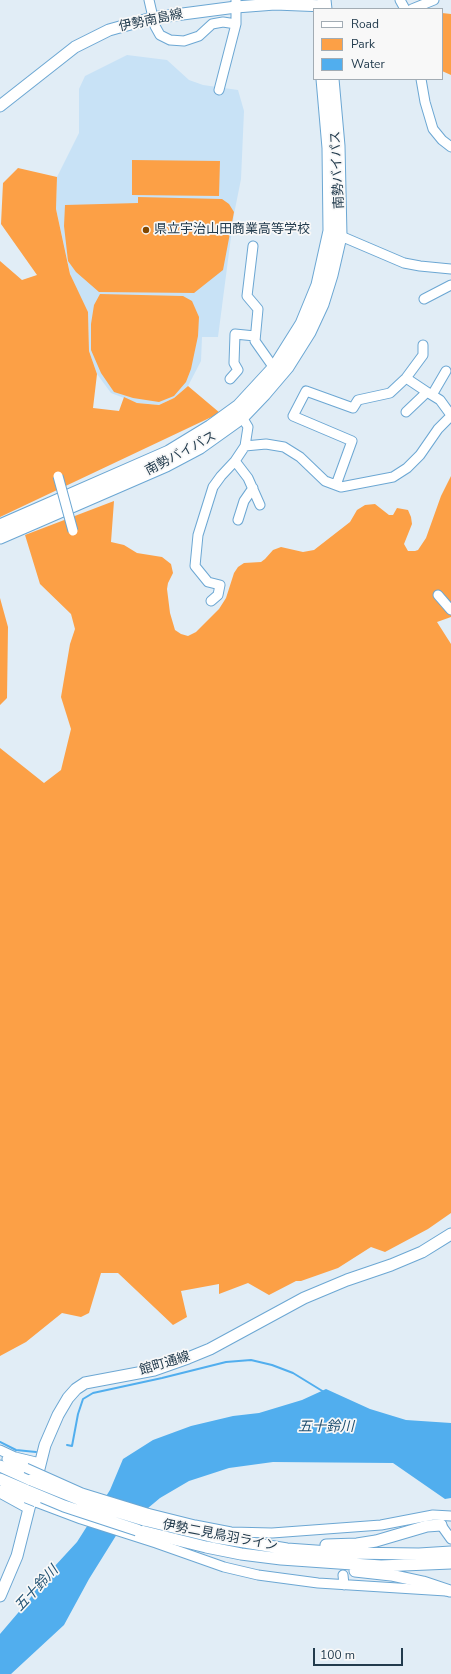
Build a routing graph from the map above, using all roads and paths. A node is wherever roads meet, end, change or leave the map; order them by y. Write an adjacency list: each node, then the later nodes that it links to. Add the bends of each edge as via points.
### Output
1 (149, 0): 6 (street)
2 (434, 0): 5 (street)
3 (236, 4): 4 (main road, 伊勢南島線); 7 (street); 13 (main road, 伊勢南島線, via 152,18 109,30 75,47)
4 (322, 6)
5 (414, 8)
6 (152, 13)
7 (236, 24): 8 (street, via 212,24 199,36 184,41 170,40 160,35); 12 (street)
8 (155, 26)
9 (323, 80): 15 (highway, 南勢バイパス)
10 (332, 80): 15 (highway, 南勢バイパス, via 338,146)
11 (421, 80): 14 (street, via 433,129 436,135)
12 (219, 90)
13 (0, 106)
14 (451, 147)
15 (334, 233): 17 (street, via 404,263); 22 (highway, 南勢バイパス, via 318,285 302,324); 29 (highway, 南勢バイパス, via 327,291 309,332 278,379)
16 (253, 246): 20 (street, via 247,296 258,309)
17 (451, 269)
18 (451, 285): 19 (street)
19 (424, 299)
20 (255, 336): 22 (street, via 255,341); 25 (street, via 235,334 234,362 238,370)
21 (423, 345): 24 (street, via 423,355)
22 (274, 368): 37 (highway, 南勢バイパス, via 240,406 169,452)
23 (446, 371): 26 (street)
24 (406, 378): 26 (street); 33 (street, via 390,392 358,400 353,408 306,391 293,416 352,441)
25 (230, 380)
26 (429, 393): 27 (street); 28 (street, via 440,400)
27 (406, 412)
28 (451, 415): 33 (street, via 420,455 393,477)
29 (242, 417): 30 (street, via 248,427); 39 (highway, 南勢バイパス, via 200,447 166,465)
30 (244, 446): 31 (street); 33 (street, via 266,444 284,447 300,457 325,481)
31 (235, 462): 34 (street); 41 (street, via 213,487 198,535 195,566 208,582 220,585 218,595)
32 (58, 476): 38 (street, bridge)
33 (336, 485)
34 (253, 488): 35 (street); 36 (street, via 244,501)
35 (260, 505)
36 (238, 520)
37 (0, 526)
38 (73, 531)
39 (0, 537)
40 (438, 595): 42 (street)
41 (211, 602)
42 (451, 610)
43 (451, 1234): 46 (main road, 館町通線, via 422,1252 304,1298 210,1349 154,1370 92,1381 80,1386 72,1393 58,1415 44,1445)
44 (0, 1450): 46 (street, via 15,1457)
45 (0, 1455): 54 (street, bridge, via 40,1476 82,1492 173,1520 231,1532)
46 (40, 1463): 51 (main road, 館町通線)
47 (0, 1466): 51 (main road, 伊勢二見鳥羽ライン)
48 (0, 1479): 51 (main road, 伊勢二見鳥羽ライン)
49 (0, 1488): 51 (street)
50 (0, 1493): 51 (street)
51 (27, 1497): 56 (main road, 伊勢二見鳥羽ライン, bridge, via 88,1503 194,1533); 59 (main road, 伊勢二見鳥羽ライン, bridge, via 167,1538); 62 (street, bridge, via 81,1520 224,1567 258,1576); 64 (main road, 館町通線, via 17,1556)
52 (451, 1516): 54 (street, via 433,1515 381,1525)
53 (446, 1525): 55 (street); 56 (main road, via 427,1526 391,1538 357,1544 304,1545)
54 (341, 1529): 57 (street)
55 (451, 1539)
56 (231, 1540): 58 (main road, 伊勢二見鳥羽ライン, via 287,1549 344,1553)
57 (342, 1541)
58 (451, 1552)
59 (242, 1554): 60 (main road, 伊勢二見鳥羽ライン, via 381,1566); 63 (main road, via 282,1563 391,1576)
60 (451, 1563)
61 (343, 1575): 62 (street)
62 (344, 1585): 63 (street)
63 (451, 1591)
64 (0, 1596)

